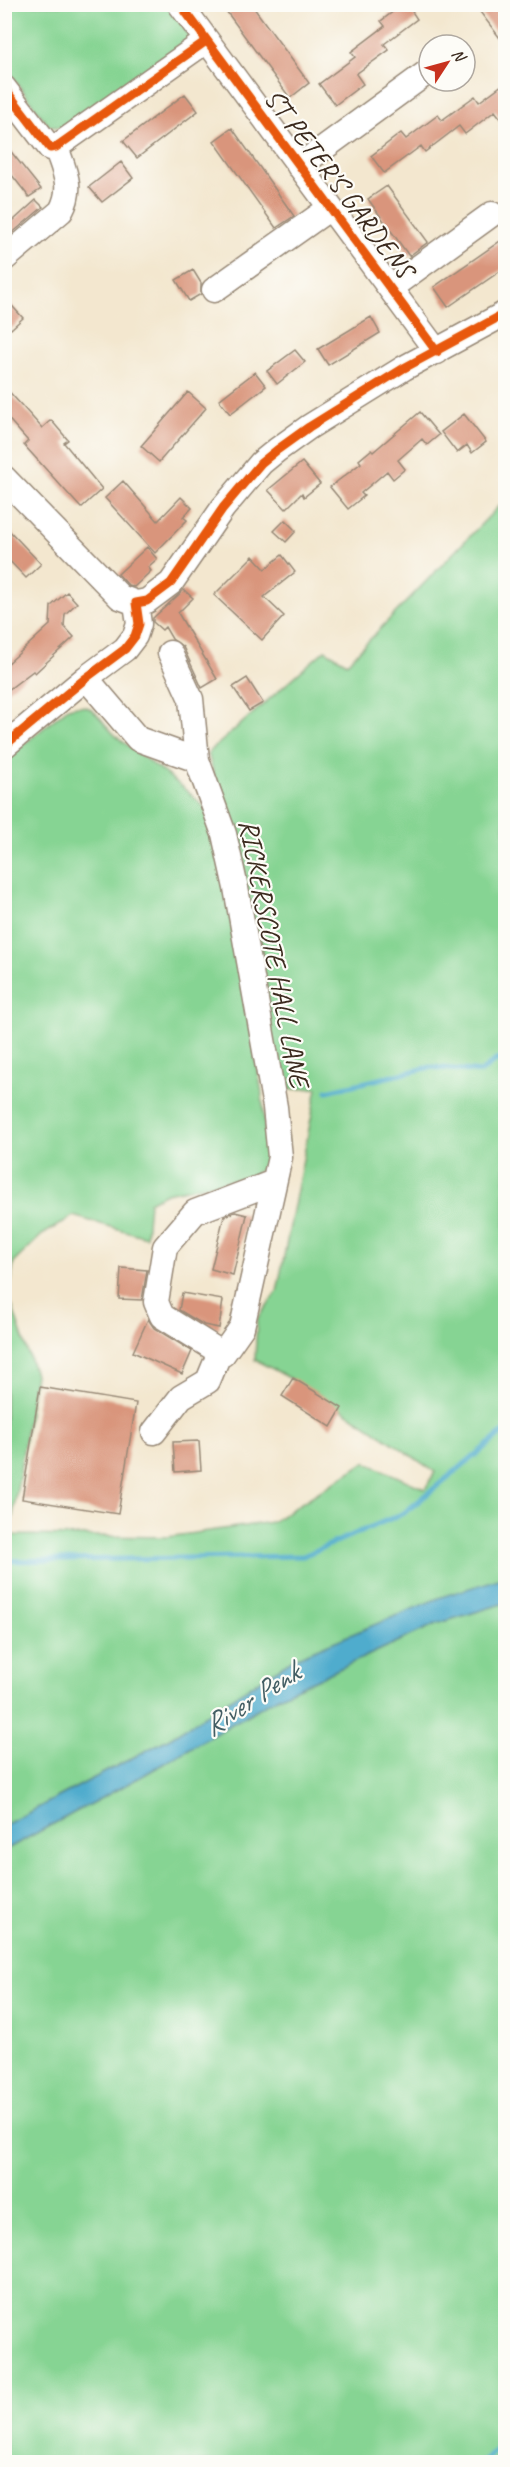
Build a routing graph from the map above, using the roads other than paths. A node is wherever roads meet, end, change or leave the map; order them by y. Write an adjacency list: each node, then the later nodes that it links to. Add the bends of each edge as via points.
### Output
1 (180, 4): 2 (street, ST PETER'S GARDENS)
2 (206, 41): 5 (street); 6 (street, ST PETER'S GARDENS)
3 (417, 79): 6 (street)
4 (4, 88): 5 (street, via 50,148)
5 (56, 147): 9 (street, via 68,183 65,203 61,211)
6 (299, 166): 7 (street, ST PETER'S GARDENS)
7 (330, 208): 10 (street, ST PETER'S GARDENS); 11 (street)
8 (492, 214): 10 (street)
9 (4, 259)
10 (390, 288): 13 (street, ST PETER'S GARDENS)
11 (214, 290)
12 (506, 313): 13 (street)
13 (437, 352): 15 (street, via 309,427 261,464 223,508 171,583 147,602)
14 (4, 478): 15 (street, via 120,597)
15 (136, 603): 17 (street, via 139,624 135,636 125,649)
16 (170, 652): 19 (street, RICKERSCOTE HALL LANE, via 191,699)
17 (86, 678): 18 (street); 19 (street, via 138,739)
18 (4, 747)
19 (196, 760): 20 (street, RICKERSCOTE HALL LANE, via 224,834 236,888 275,1107 280,1157)
20 (274, 1182): 21 (street, RICKERSCOTE HALL LANE, via 242,1327 223,1354); 21 (street, via 195,1212 165,1247 156,1302 162,1316)
21 (220, 1352): 22 (street, via 208,1381 181,1397)
22 (154, 1432)

